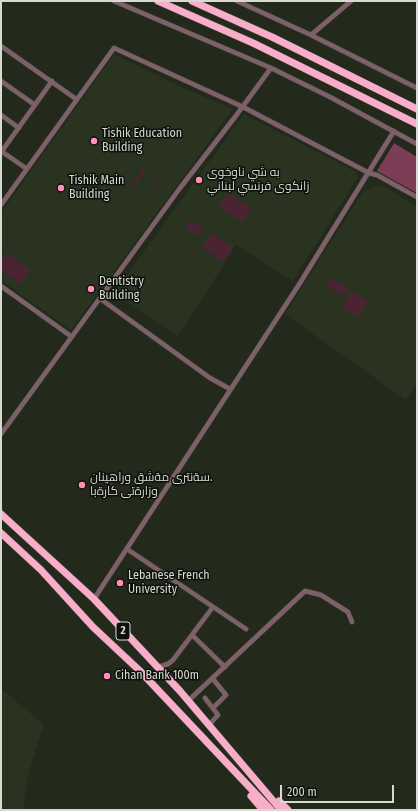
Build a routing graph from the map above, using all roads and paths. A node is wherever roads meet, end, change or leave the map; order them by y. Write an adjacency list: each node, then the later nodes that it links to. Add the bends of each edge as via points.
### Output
1 (114, 1): 8 (street)
2 (158, 1): 19 (highway, via 253,43)
3 (192, 1): 17 (highway, via 285,43)
4 (237, 1): 6 (street)
5 (351, 1): 6 (street)
6 (311, 35): 13 (street)
7 (1, 46): 11 (street)
8 (271, 68): 16 (street); 21 (street)
9 (181, 79): 12 (street); 14 (street, via 114,48); 16 (street)
10 (1, 80): 15 (street)
11 (52, 82): 14 (street); 15 (street)
12 (174, 83)
13 (417, 88)
14 (76, 99): 24 (street)
15 (35, 105): 20 (street)
16 (243, 107): 25 (street); 26 (street)
17 (417, 110)
18 (1, 115): 20 (street)
19 (417, 124)
20 (19, 128): 23 (street)
21 (394, 131): 22 (street); 25 (street)
22 (417, 144)
23 (2, 151): 24 (street)
24 (27, 169): 29 (street)
25 (369, 174): 27 (street, via 377,175); 28 (street); 33 (street)
26 (186, 183): 31 (street); 32 (street)
27 (417, 197)
28 (417, 201)
29 (1, 205)
30 (1, 286): 32 (street)
31 (102, 300): 32 (street); 33 (street, via 210,378)
32 (72, 337): 34 (street)
33 (230, 389): 37 (street)
34 (1, 434)
35 (1, 514): 38 (highway, 2)
36 (1, 533): 51 (highway, 2, via 140,671)
37 (127, 549): 38 (street); 39 (street)
38 (94, 599): 43 (highway, 2)
39 (213, 607): 41 (street); 42 (street)
40 (352, 622): 44 (street, via 348,612 321,595 305,591)
41 (246, 629)
42 (192, 635): 43 (street, via 171,662); 44 (street)
43 (158, 667): 47 (highway, 2)
44 (225, 667): 45 (street)
45 (213, 679): 47 (street); 48 (street, via 226,695)
46 (205, 698): 48 (street)
47 (188, 701): 49 (highway, 2)
48 (214, 708): 49 (street, via 218,715)
49 (209, 725): 50 (highway, 2)
50 (236, 756): 54 (highway); 55 (highway, 2)
51 (228, 765): 52 (highway, 2, via 238,782); 53 (highway)
52 (263, 810)
53 (270, 810)
54 (281, 810)
55 (288, 810)

